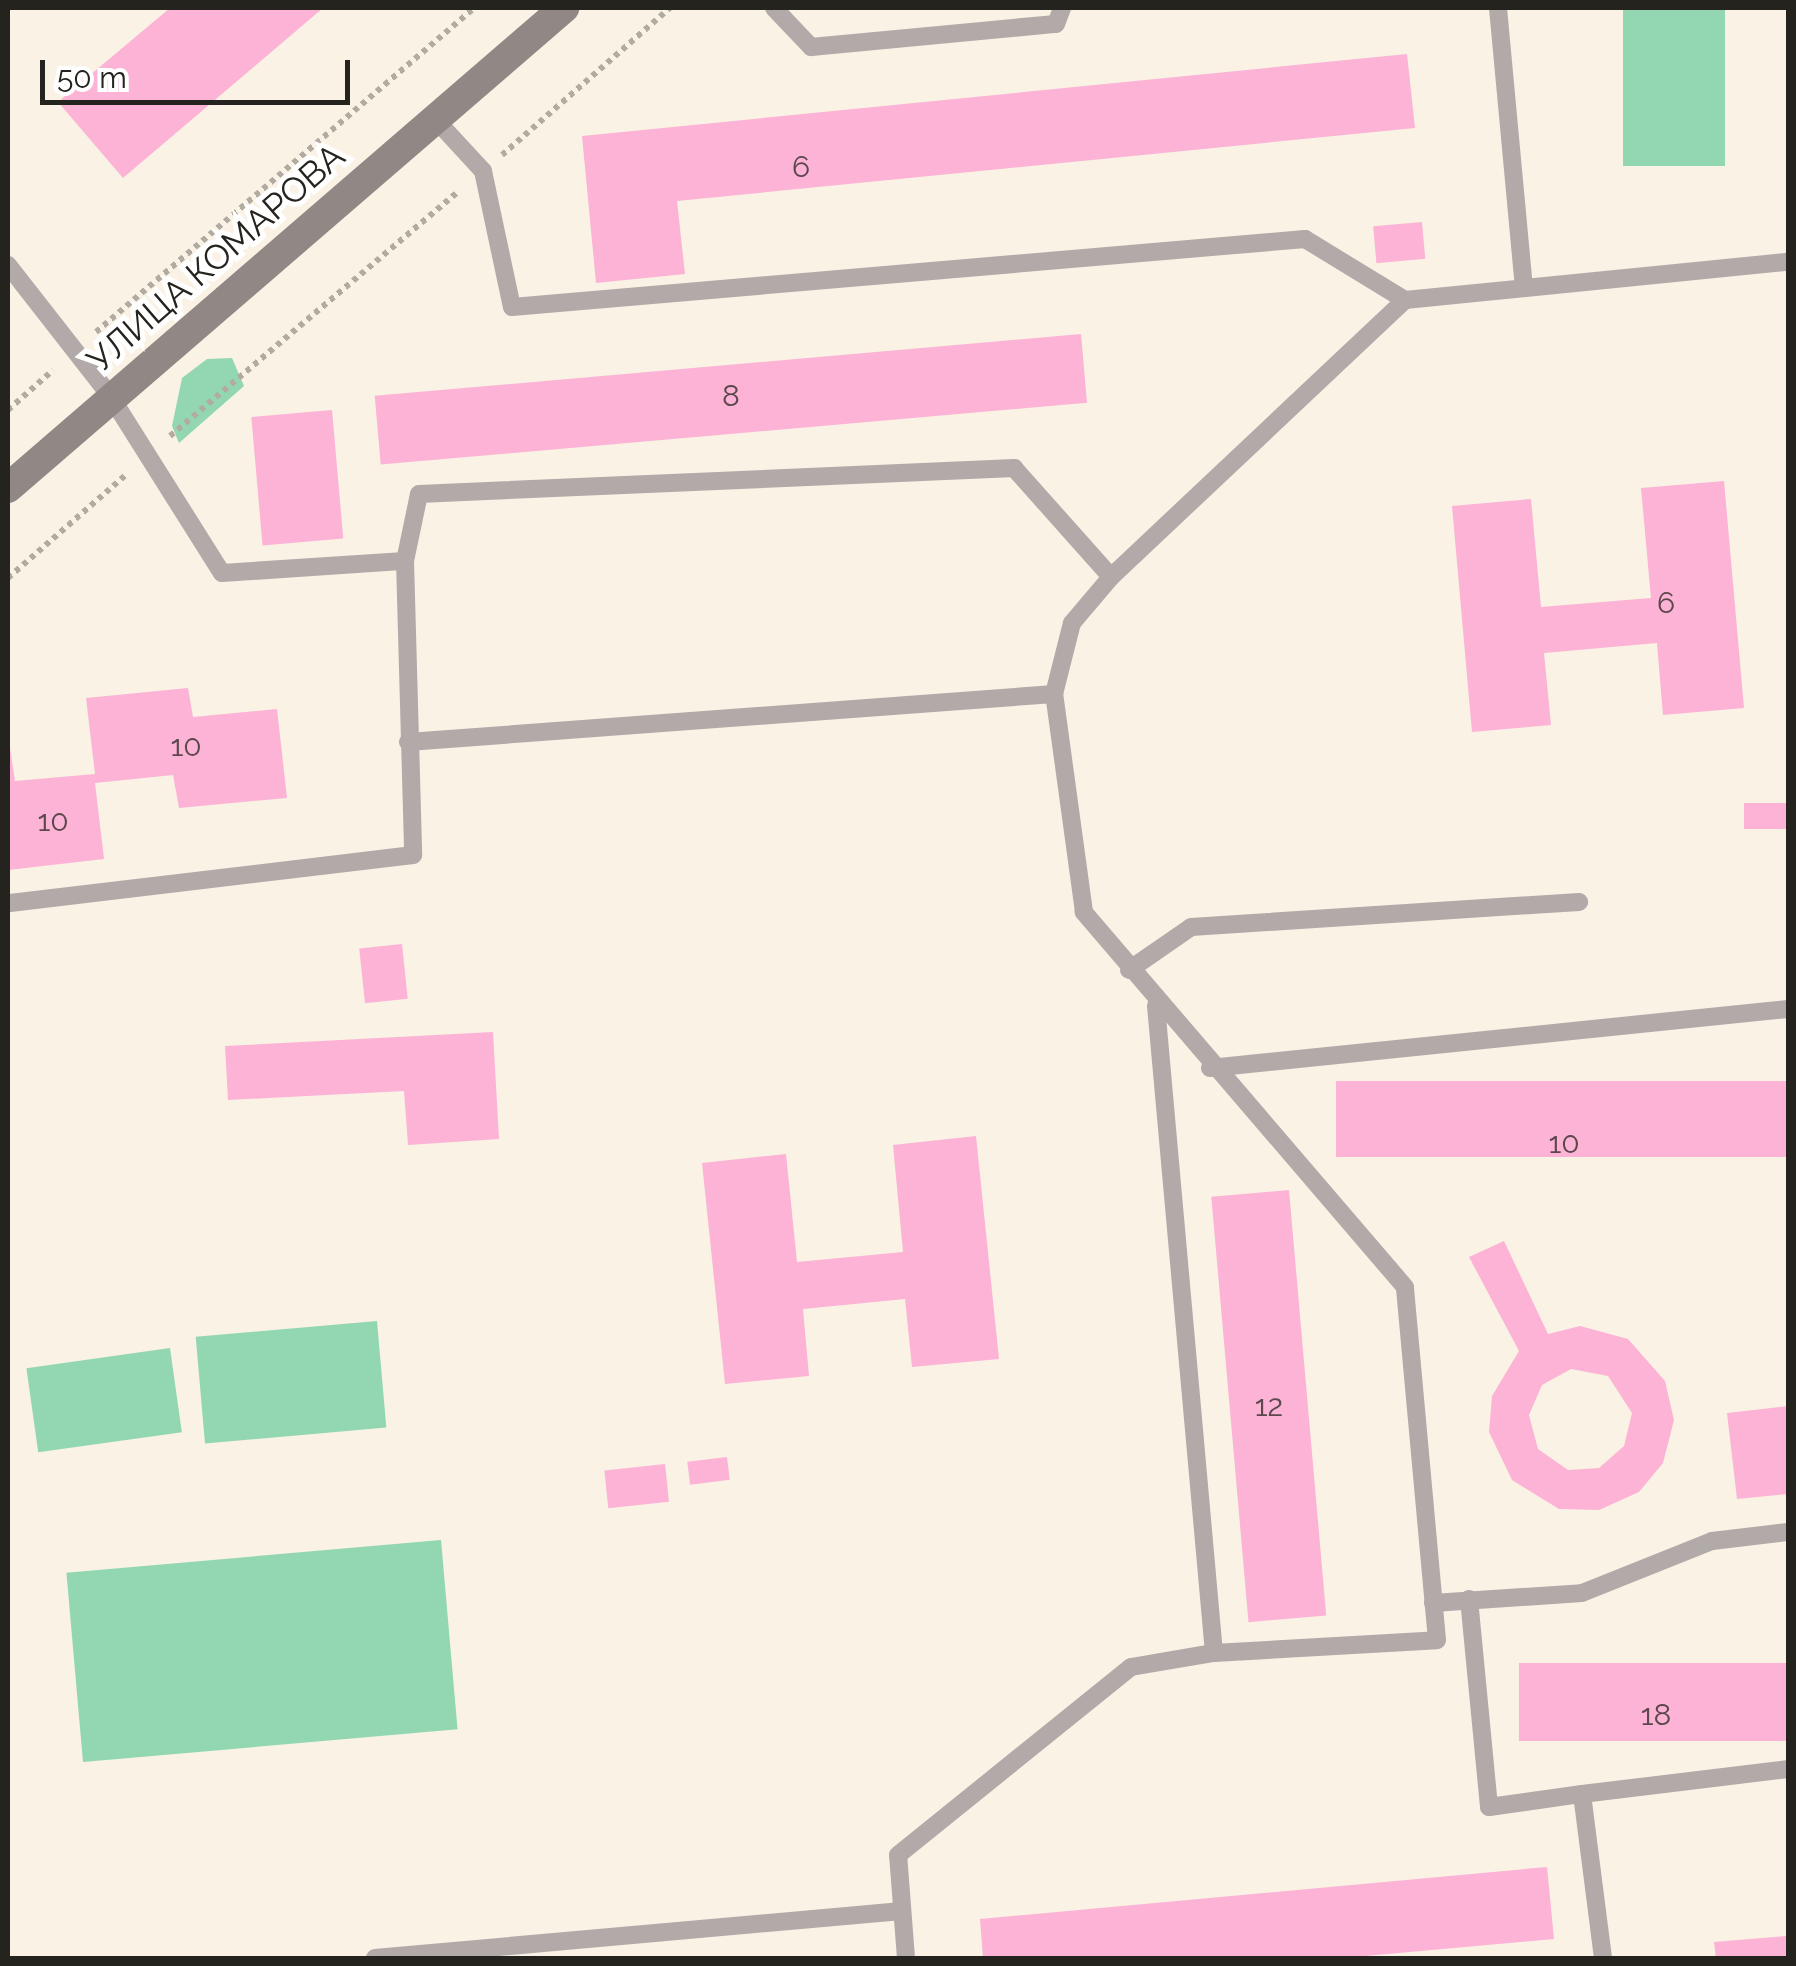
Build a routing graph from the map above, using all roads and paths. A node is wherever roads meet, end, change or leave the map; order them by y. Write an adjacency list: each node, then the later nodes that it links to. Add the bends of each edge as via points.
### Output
1 (474, 8): 13 (path)
2 (564, 8): 7 (street, УЛИЦА КОМАРОВА)
3 (670, 8): 8 (path)
4 (774, 8): 5 (lane, via 811,47 1056,24)
5 (1062, 8)
6 (1498, 8): 11 (lane)
7 (434, 119): 8 (lane); 14 (street, УЛИЦА КОМАРОВА)
8 (484, 171): 12 (lane, via 512,308 1305,239); 16 (path)
9 (1788, 262): 11 (lane)
10 (8, 265): 13 (lane)
11 (1524, 288): 12 (lane)
12 (1404, 300): 19 (lane)
13 (70, 354): 14 (lane); 15 (path)
14 (111, 398): 16 (lane); 17 (street, УЛИЦА КОМАРОВА)
15 (8, 410)
16 (149, 454): 18 (lane, via 222,573); 20 (path)
17 (8, 488)
18 (405, 561): 19 (lane, via 419,494 1014,468); 22 (lane)
19 (1110, 577): 21 (lane, via 1072,623)
20 (8, 578)
21 (1054, 694): 22 (lane); 25 (lane, via 1084,912)
22 (408, 742): 24 (lane, via 413,855)
23 (1580, 902): 25 (lane, via 1191,927)
24 (8, 903)
25 (1128, 970): 26 (lane)
26 (1156, 1006): 28 (lane); 32 (lane)
27 (1788, 1009): 28 (lane)
28 (1210, 1068): 31 (lane, via 1405,1287)
29 (1788, 1532): 30 (lane, via 1712,1541 1582,1593)
30 (1469, 1599): 31 (lane); 34 (lane, via 1489,1807)
31 (1433, 1602): 32 (lane, via 1437,1640)
32 (1214, 1652): 35 (lane, via 1131,1667 898,1856)
33 (1788, 1769): 34 (lane)
34 (1582, 1794): 38 (lane)
35 (902, 1912): 36 (lane); 37 (lane)
36 (375, 1958)
37 (906, 1958)
38 (1603, 1958)

